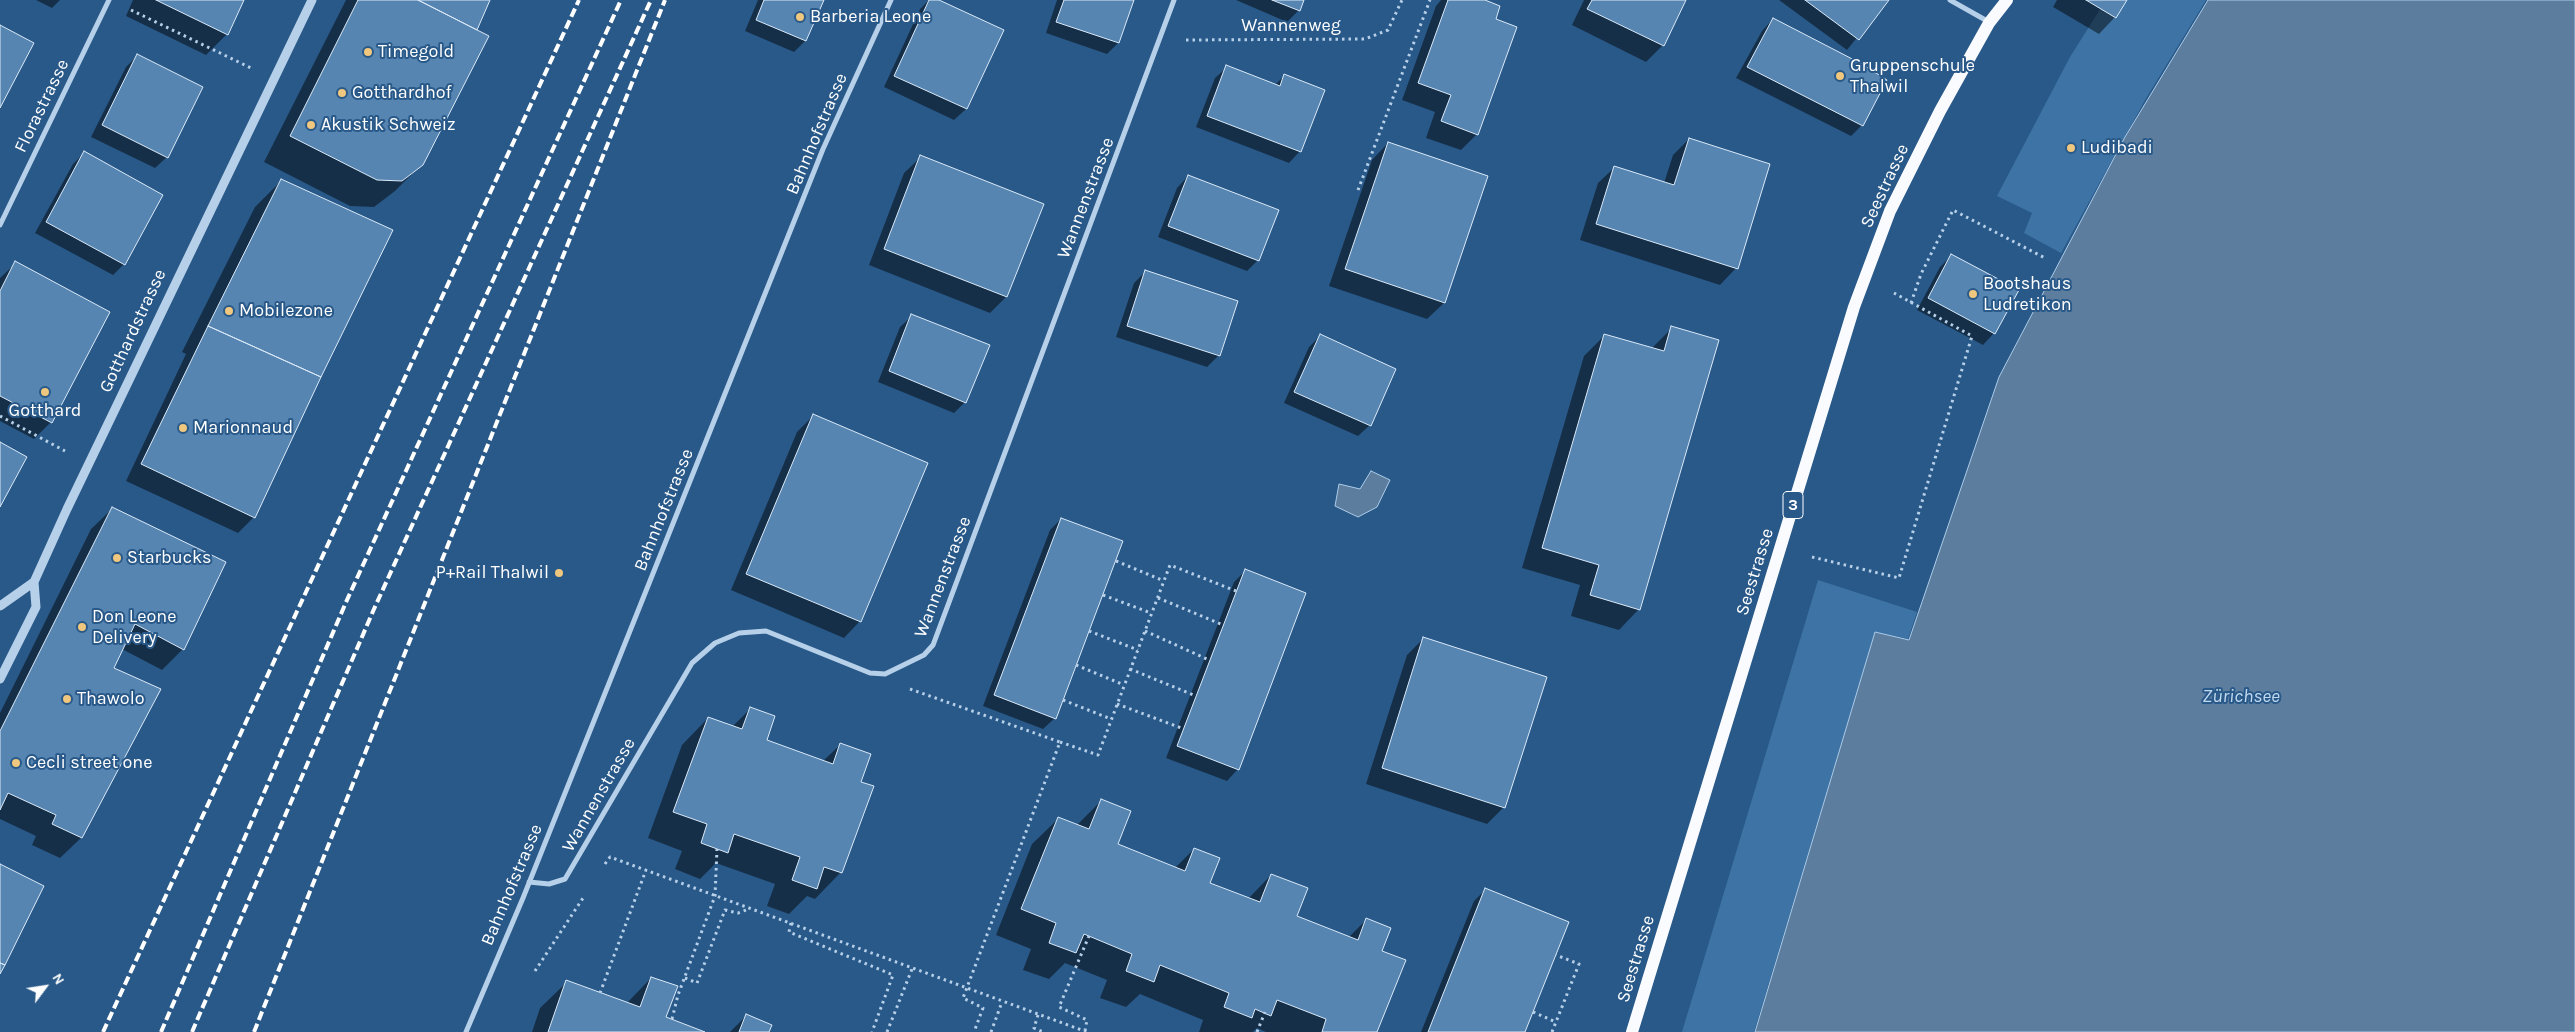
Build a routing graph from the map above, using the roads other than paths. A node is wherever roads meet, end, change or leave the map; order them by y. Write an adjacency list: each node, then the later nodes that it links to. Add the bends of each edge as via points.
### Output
1 (109, 0): 8 (street, Florastrasse)
2 (312, 0): 9 (street, Gotthardstrasse)
3 (891, 0): 12 (street, Bahnhofstrasse, via 824,149)
4 (1174, 0): 12 (street, Wannenstrasse, via 933,645 924,655 885,674 870,673 766,631 739,633 715,643 692,663 565,879 550,884)
5 (1950, 0): 7 (street)
6 (2006, 0): 7 (main road, Seestrasse / 3)
7 (1990, 23): 14 (main road, Seestrasse / 3, via 1940,111 1890,211 1854,307)
8 (0, 225)
9 (34, 582): 10 (street); 11 (street, Gotthardstrasse, via 36,607)
10 (0, 606)
11 (0, 679)
12 (529, 882): 13 (street, Bahnhofstrasse)
13 (466, 1032)
14 (1632, 1032)

